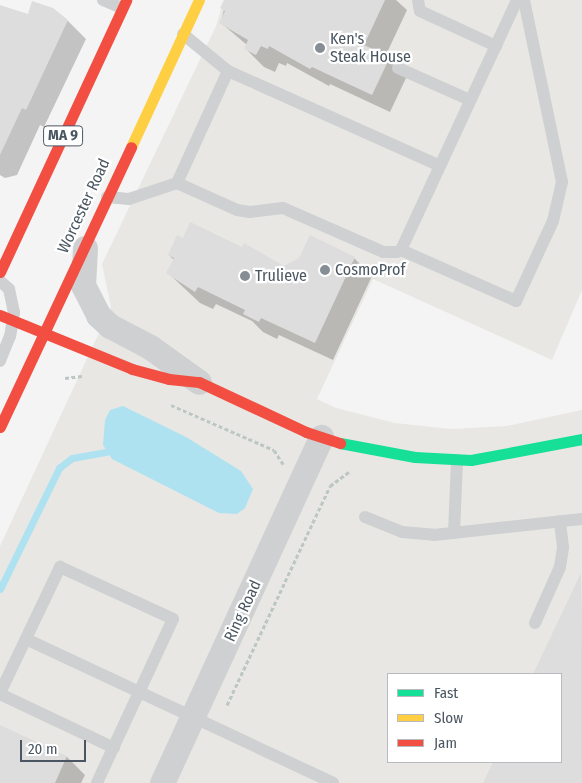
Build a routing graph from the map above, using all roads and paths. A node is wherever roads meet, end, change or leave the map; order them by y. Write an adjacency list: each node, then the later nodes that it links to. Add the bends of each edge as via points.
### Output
1 (103, 0): 6 (lane)
2 (199, 0): 7 (main road, Worcester Road)
3 (418, 0): 8 (lane, via 420,11)
4 (517, 0): 8 (lane)
5 (524, 0): 16 (lane, via 562,182 555,216 516,300)
6 (124, 4): 17 (main road, MA 9)
7 (183, 34): 10 (lane); 14 (main road, Worcester Road)
8 (496, 46): 11 (lane)
9 (398, 68): 11 (lane)
10 (228, 71): 12 (lane); 13 (lane)
11 (470, 100): 12 (lane)
12 (440, 166): 16 (lane)
13 (177, 183): 14 (lane, via 129,200); 16 (lane, via 237,210 250,212 283,208 383,252)
14 (106, 197): 15 (main road, Worcester Road)
15 (87, 238): 21 (main road, Worcester Road); 25 (street, via 82,267 84,285 98,315 110,326 150,347)
16 (401, 250)
17 (0, 272)
18 (0, 281): 20 (lane, via 12,296)
19 (0, 315): 20 (main road)
20 (14, 321): 21 (main road); 22 (lane)
21 (44, 333): 25 (main road, via 149,375); 27 (main road, Worcester Road)
22 (0, 361)
23 (91, 375): 24 (path)
24 (65, 378)
25 (199, 382): 28 (main road)
26 (164, 402): 31 (path, via 274,450)
27 (0, 427)
28 (321, 437): 30 (main road, via 415,457); 40 (street, Ring Road)
29 (582, 439): 30 (main road, via 508,456)
30 (457, 460): 35 (lane)
31 (283, 465)
32 (366, 517): 35 (lane, via 413,534)
33 (582, 519): 34 (lane)
34 (560, 521): 35 (lane); 36 (lane, via 563,547 560,567)
35 (454, 533)
36 (536, 623)
37 (26, 639): 38 (lane); 39 (lane); 39 (lane, via 60,567 173,619)
38 (0, 693): 41 (lane)
39 (139, 693): 40 (lane); 41 (lane)
40 (193, 718): 43 (street, Ring Road); 44 (lane)
41 (114, 748): 42 (lane)
42 (97, 783)
43 (162, 783)
44 (333, 783)

